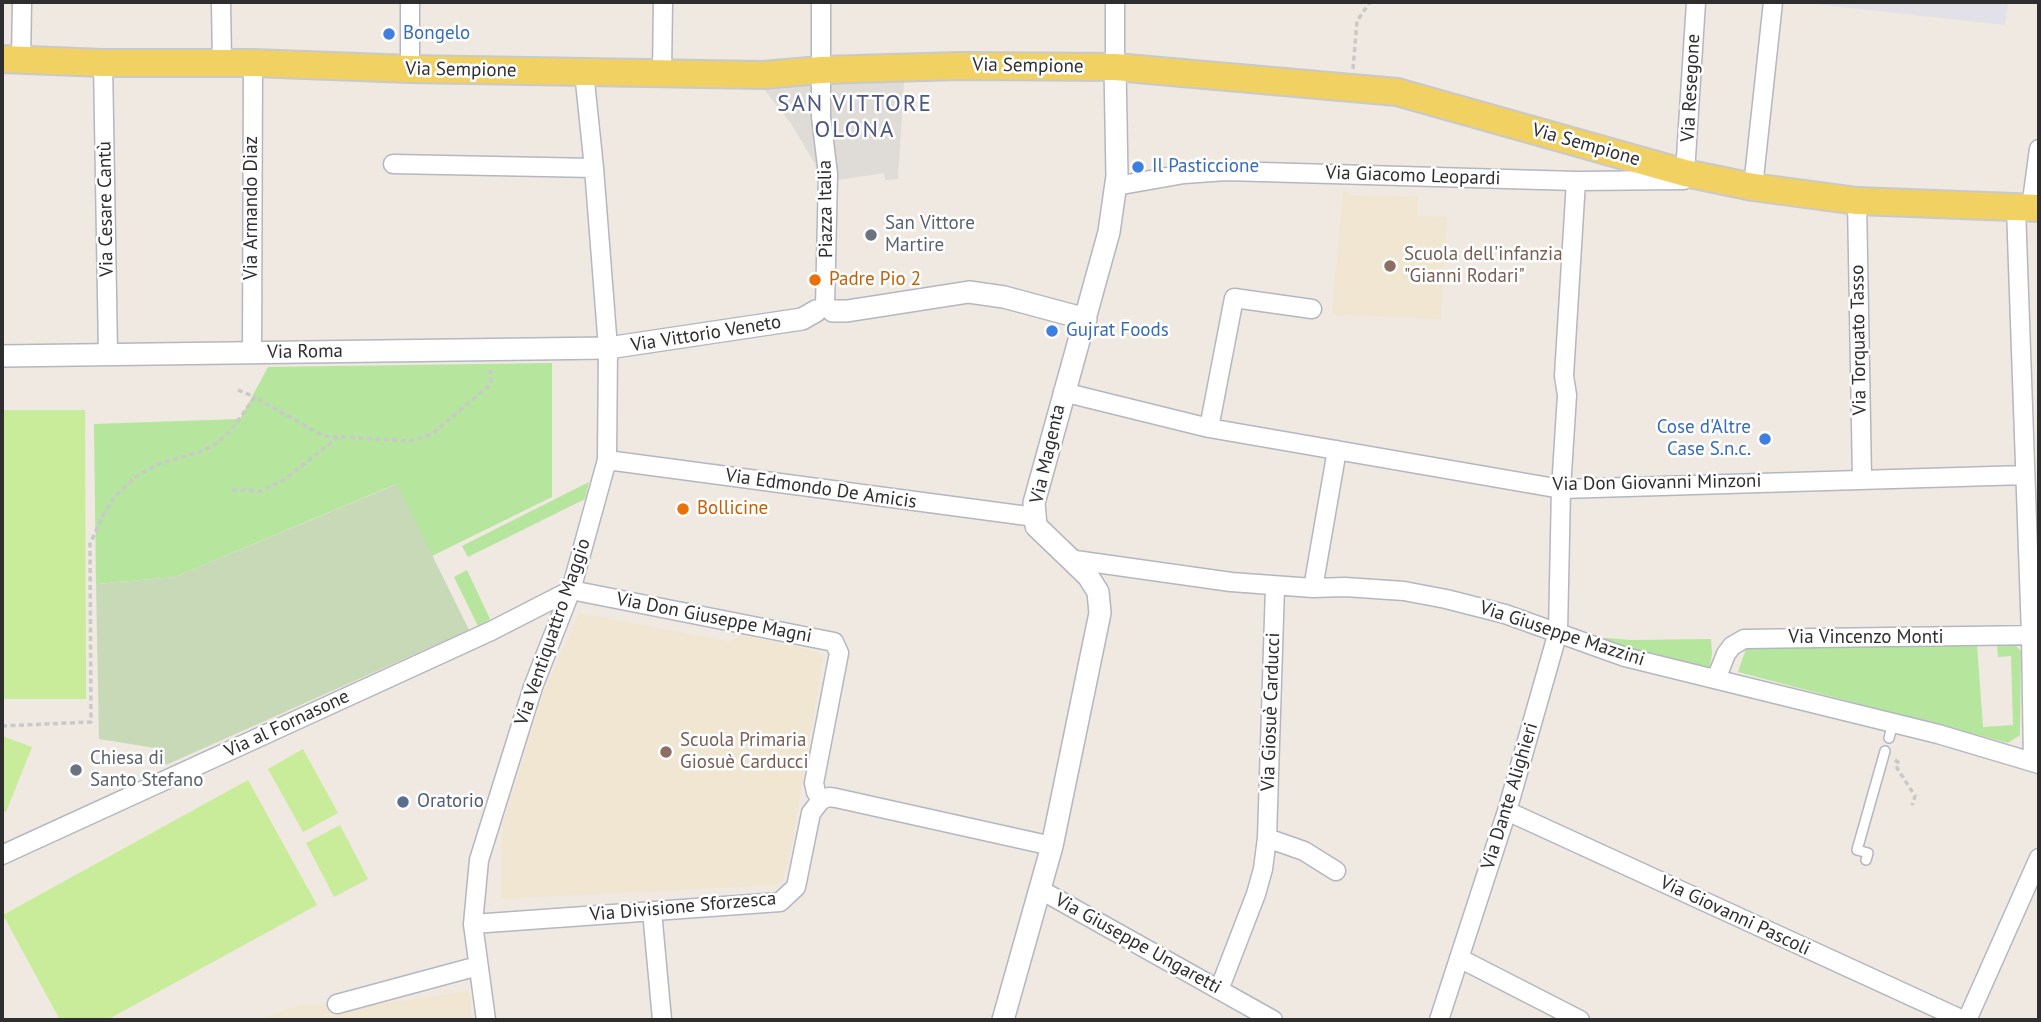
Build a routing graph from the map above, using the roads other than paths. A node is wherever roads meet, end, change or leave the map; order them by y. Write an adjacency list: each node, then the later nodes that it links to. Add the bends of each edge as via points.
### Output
1 (22, 2): 9 (street)
2 (221, 2): 11 (street)
3 (410, 2): 14 (street)
4 (663, 2): 17 (street)
5 (821, 2): 15 (street, Piazza Italia)
6 (1115, 2): 13 (street)
7 (1696, 2): 21 (street, Via Resegone)
8 (1773, 2): 25 (street)
9 (11, 60): 10 (main road, Via Sempione)
10 (103, 63): 11 (main road, Via Sempione); 33 (street, Via Cesare Cantù)
11 (222, 63): 12 (main road, Via Sempione)
12 (253, 63): 14 (main road, Via Sempione); 32 (street, Via Armando Diaz)
13 (1115, 67): 15 (main road, Via Sempione); 21 (main road, Via Sempione, via 1396,92); 24 (street, Via Magenta)
14 (410, 69): 16 (main road, Via Sempione)
15 (821, 70): 17 (main road, Via Sempione, via 763,75); 29 (street, Piazza Italia, via 828,174)
16 (584, 72): 17 (main road, Via Sempione); 20 (street, Via Ventiquattro Maggio)
17 (662, 73)
18 (2039, 149): 27 (street)
19 (393, 164): 20 (street)
20 (594, 168): 31 (street, Via Ventiquattro Maggio)
21 (1685, 173): 22 (main road, Via Sempione)
22 (1712, 179): 23 (street, Via Giacomo Leopardi); 25 (main road, Via Sempione)
23 (1576, 181): 24 (street, Via Giacomo Leopardi, via 1226,171); 41 (street, Via Dante Alighieri)
24 (1116, 186): 30 (street, Via Magenta)
25 (1753, 187): 26 (main road, Via Sempione)
26 (1857, 201): 27 (main road, Via Sempione); 40 (street, Via Torquato Tasso)
27 (2029, 208): 39 (street)
28 (1312, 309): 36 (street, via 1234,298)
29 (825, 314): 30 (street, Via Vittorio Veneto, via 969,292); 31 (street, Via Vittorio Veneto)
30 (1086, 319): 35 (street, Via Magenta)
31 (608, 348): 32 (street, Via Roma); 38 (street, Via Ventiquattro Maggio)
32 (252, 352): 33 (street, Via Roma)
33 (108, 354): 34 (street, Via Roma)
34 (2, 356)
35 (1063, 392): 36 (street, Via Don Giovanni Minzoni); 42 (street, Via Magenta, via 1034,503)
36 (1209, 428): 37 (street, Via Don Giovanni Minzoni)
37 (1337, 450): 41 (street, Via Don Giovanni Minzoni); 45 (street)
38 (607, 460): 42 (street, Via Edmondo De Amicis); 46 (street, Via Ventiquattro Maggio)
39 (2025, 475): 40 (street, Via Don Giovanni Minzoni); 48 (street)
40 (1862, 478): 41 (street, Via Don Giovanni Minzoni)
41 (1561, 489): 47 (street, Via Dante Alighieri)
42 (1035, 517): 43 (street, Via Magenta, via 1036,526)
43 (1075, 560): 44 (street, Via Giuseppe Mazzini); 55 (street, Via Magenta, via 1098,592 1100,613)
44 (1275, 586): 45 (street, Via Giuseppe Mazzini); 54 (street, Via Giosuè Carducci)
45 (1313, 589): 47 (street, Via Giuseppe Mazzini, via 1415,593)
46 (572, 590): 52 (street, Via Don Giuseppe Magni, via 834,642 839,653 814,783); 56 (street, Via al Fornasone); 62 (street, Via Ventiquattro Maggio, via 534,687 479,860)
47 (1558, 632): 49 (street, Via Giuseppe Mazzini, via 1625,657); 53 (street, Via Dante Alighieri)
48 (2035, 635): 49 (street, Via Vincenzo Monti, via 1744,639 1726,654); 51 (street)
49 (1716, 679): 51 (street, Via Giuseppe Mazzini, via 1891,731)
50 (1890, 750): 58 (lane, via 1857,849 1868,853)
51 (2036, 763)
52 (821, 800): 55 (street, via 829,797); 61 (street, Via Divisione Sforzesca, via 812,809 796,887 780,902)
53 (1507, 811): 63 (street, Via Dante Alighieri); 73 (street, Via Giovanni Pascoli)
54 (1267, 838): 59 (street, via 1304,851); 65 (street, Via Giosuè Carducci, via 1256,894)
55 (1052, 846): 60 (street, Via Magenta)
56 (2, 855)
57 (2039, 858): 73 (street)
58 (1866, 860)
59 (1336, 871)
60 (1039, 889): 65 (street, Via Giuseppe Ungaretti); 69 (street, Via Magenta)
61 (652, 911): 62 (street, Via Divisione Sforzesca); 68 (street)
62 (473, 924): 64 (street, Via Ventiquattro Maggio)
63 (1459, 958): 71 (street, Via Dante Alighieri); 72 (street)
64 (478, 966): 66 (street); 67 (street, Via Ventiquattro Maggio)
65 (1219, 990): 70 (street, Via Giuseppe Ungaretti)
66 (337, 1004)
67 (486, 1020)
68 (662, 1020)
69 (1003, 1020)
70 (1273, 1020)
71 (1439, 1020)
72 (1580, 1020)
73 (1965, 1020)

